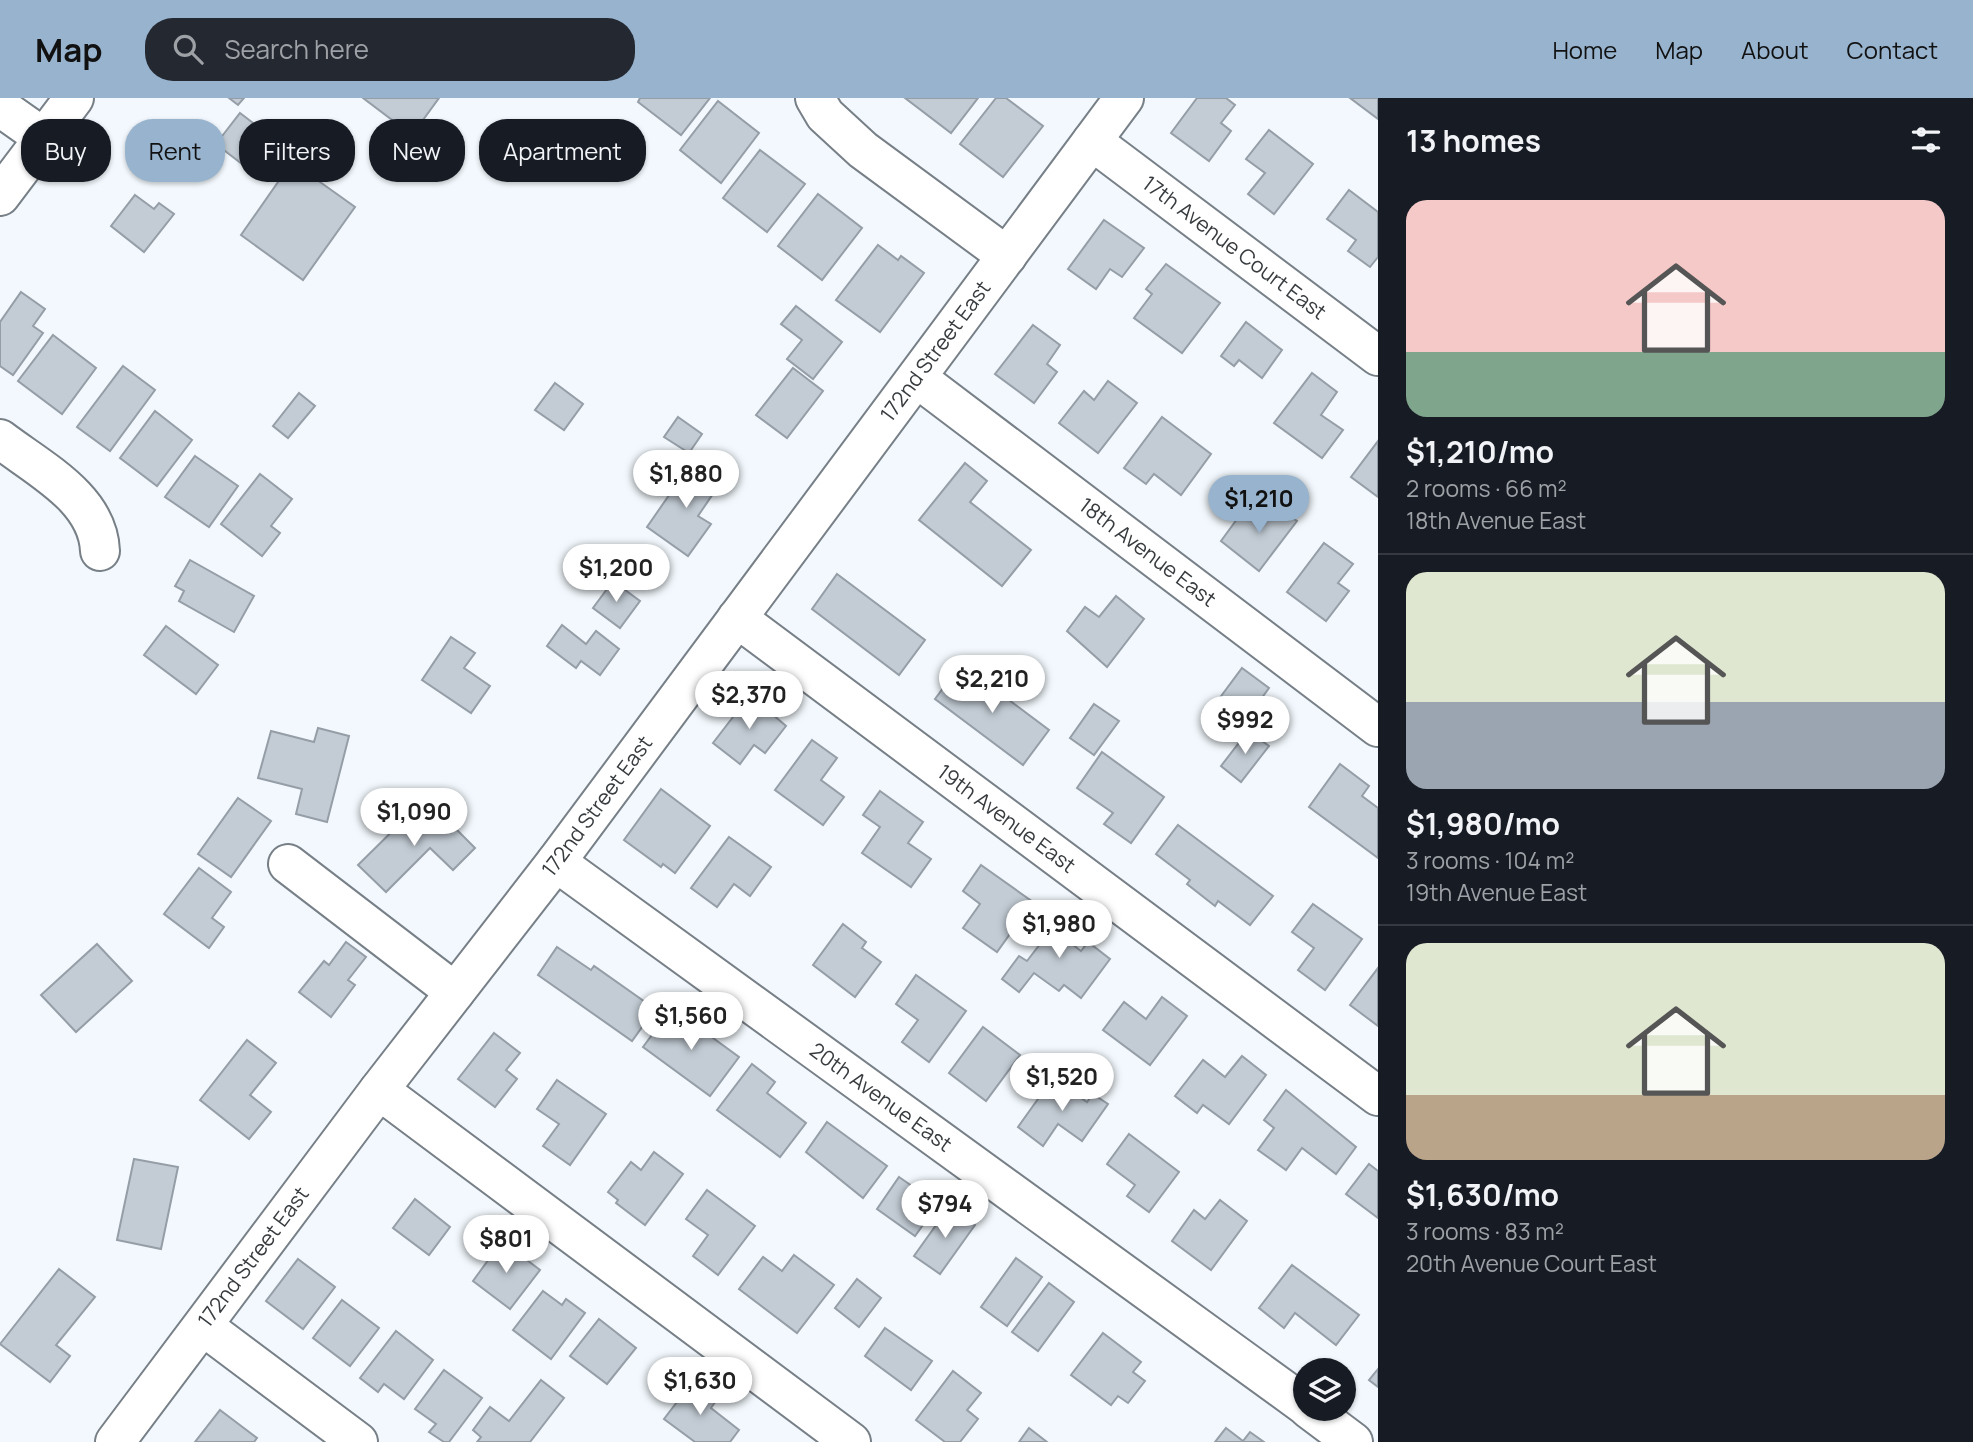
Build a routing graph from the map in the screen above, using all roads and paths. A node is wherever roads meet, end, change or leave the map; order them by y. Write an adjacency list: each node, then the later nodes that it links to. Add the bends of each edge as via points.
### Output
1 (74, 98): 5 (street)
2 (815, 98): 10 (street, via 834,124 863,150)
3 (1124, 98): 7 (street, 172nd Street East)
4 (0, 107): 6 (street)
5 (58, 119)
6 (21, 122)
7 (1092, 141): 10 (street, 172nd Street East); 11 (street, 17th Avenue Court East)
8 (21, 168): 9 (street)
9 (0, 196)
10 (1007, 256): 12 (street, 172nd Street East)
11 (1378, 356)
12 (917, 378): 15 (street, 172nd Street East); 16 (street, 18th Avenue East)
13 (0, 439): 14 (street, via 76,497 99,532)
14 (100, 551)
15 (737, 618): 17 (street, 172nd Street East); 21 (street, 19th Avenue East)
16 (1378, 727)
17 (556, 862): 19 (street, 172nd Street East); 23 (street, 20th Avenue East)
18 (288, 864): 19 (street)
19 (455, 992): 20 (street, 172nd Street East)
20 (379, 1090): 22 (street, 172nd Street East); 27 (street)
21 (1378, 1096)
22 (203, 1326): 25 (street, 172nd Street East); 26 (street)
23 (1293, 1398)
24 (1325, 1421): 28 (street, 20th Avenue East)
25 (115, 1442)
26 (358, 1442)
27 (851, 1442)
28 (1353, 1442)

